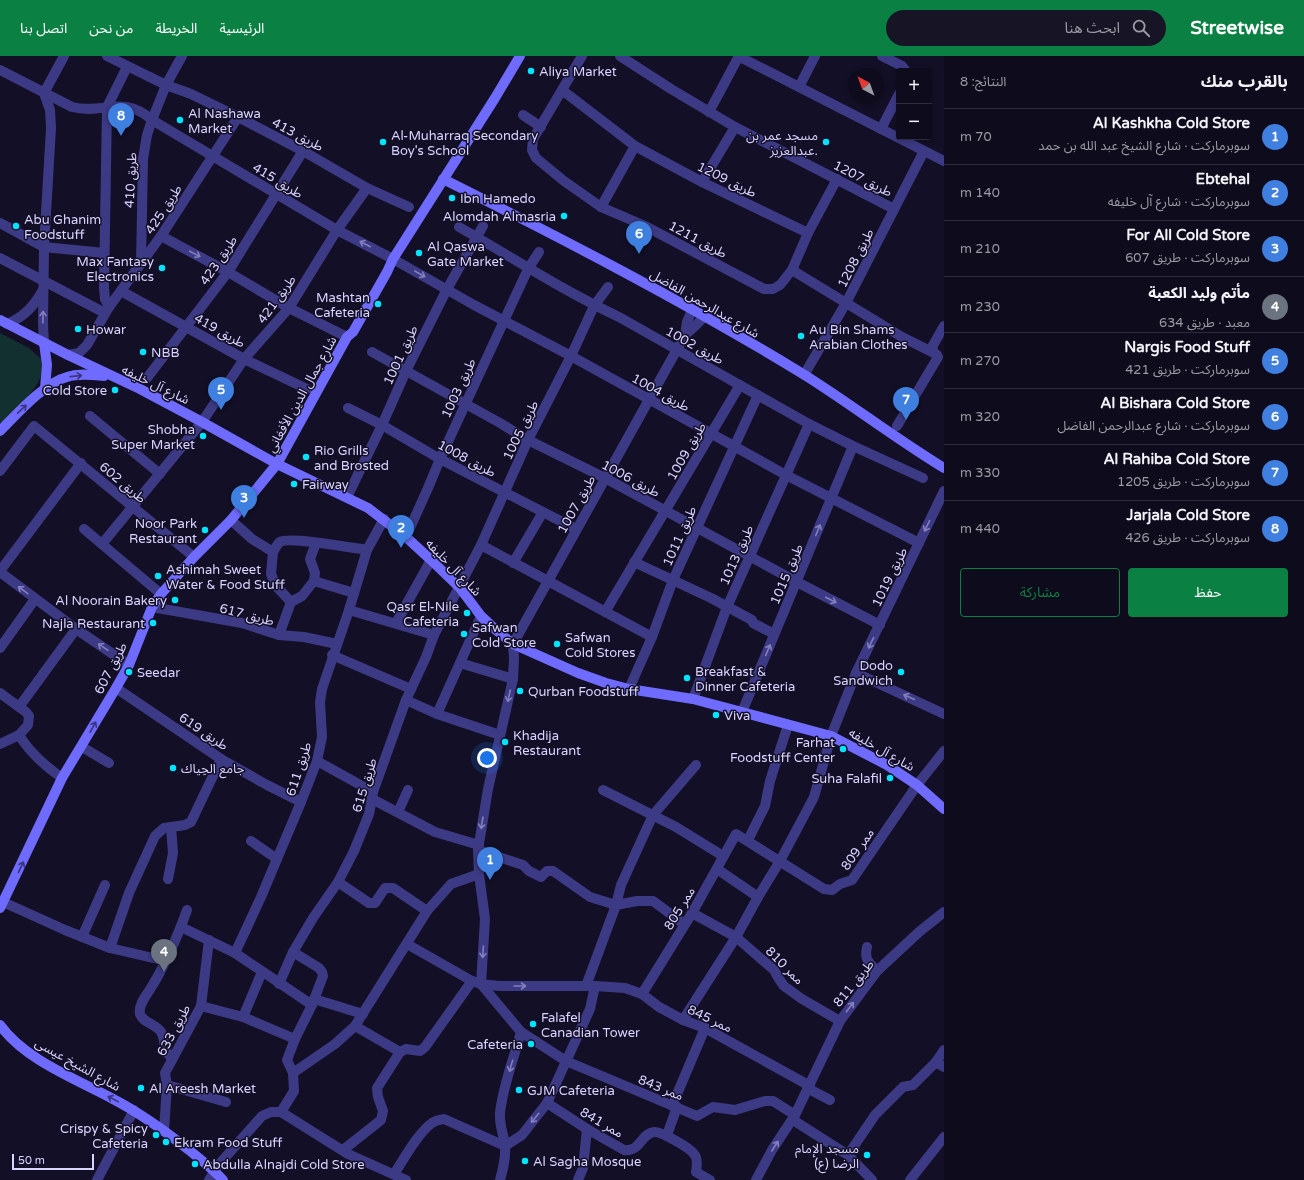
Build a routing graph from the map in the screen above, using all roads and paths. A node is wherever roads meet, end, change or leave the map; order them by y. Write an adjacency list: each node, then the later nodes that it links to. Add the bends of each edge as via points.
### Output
1 (64, 56): 16 (street)
2 (107, 56): 10 (street, طريق 413)
3 (182, 56): 13 (street, طريق 410)
4 (520, 56): 31 (street, شارع جمال الدين الأفغاني)
5 (582, 56): 15 (street)
6 (620, 56): 19 (street, طريق 1207)
7 (738, 56): 14 (street); 19 (street)
8 (815, 56): 14 (street)
9 (882, 56): 11 (street)
10 (127, 67): 13 (street, طريق 413); 18 (street)
11 (904, 68)
12 (0, 70): 16 (street, طريق 415)
13 (166, 85): 21 (street, طريق 413); 22 (street, طريق 410)
14 (799, 87): 25 (street)
15 (562, 90): 23 (street); 26 (street, طريق 1209)
16 (44, 93): 18 (street, طريق 415, via 72,107); 46 (street, via 50,110 51,128)
17 (896, 100): 25 (street)
18 (106, 107): 22 (street, طريق 415, via 125,106); 48 (street)
19 (709, 112): 24 (street, طريق 1207)
20 (523, 115): 23 (street)
21 (238, 117): 27 (street, طريق 413); 29 (street, طريق 425)
22 (152, 120): 29 (street, طريق 415); 51 (street, طريق 410, via 143,160)
23 (541, 127): 37 (street, طريق 1211, via 533,139 532,150 536,158)
24 (735, 127): 32 (street, طريق 1207); 33 (street)
25 (881, 129): 28 (street)
26 (635, 146): 33 (street, طريق 1209); 37 (street)
27 (303, 151): 34 (street, طريق 413); 35 (street, طريق 423)
28 (924, 151): 30 (street); 38 (street, طريق 1208)
29 (213, 156): 35 (street, طريق 415); 44 (street, طريق 425)
30 (944, 161)
31 (443, 179): 50 (street, شارع جمال الدين الأفغاني); 63 (street, شارع عبدالرحمن الفاضل)
32 (837, 179): 38 (street, طريق 1207); 43 (street, طريق 1211)
33 (702, 182): 43 (street, طريق 1209)
34 (367, 188): 36 (street, طريق 413); 42 (street, طريق 421)
35 (276, 193): 42 (street, طريق 415); 54 (street, طريق 423)
36 (409, 207)
37 (601, 207): 53 (street, طريق 1211, via 645,226 764,289 773,289 780,285)
38 (894, 209): 59 (street, طريق 1208)
39 (0, 223): 46 (street)
40 (483, 226): 45 (street, طريق 1001)
41 (459, 227): 45 (street, طريق 1002)
42 (337, 230): 50 (street, طريق 415, one-way to 42); 61 (street, طريق 421)
43 (808, 233): 53 (street, طريق 1211)
44 (161, 236): 51 (street, طريق 425); 54 (street, one-way to 54)
45 (477, 237): 52 (street, طريق 1002); 57 (street, طريق 1001)
46 (44, 247): 48 (street); 55 (street)
47 (538, 252): 52 (street, طريق 1003)
48 (104, 253): 62 (street, via 104,293)
49 (0, 258): 55 (street)
50 (393, 259): 57 (street, طريق 1004, one-way to 57); 70 (street, شارع جمال الدين الأفغاني, via 381,270 350,325)
51 (141, 264): 58 (street, طريق 425)
52 (528, 269): 60 (street, طريق 1002); 65 (street, طريق 1003)
53 (792, 270): 59 (street)
54 (228, 272): 61 (street); 67 (street, طريق 423)
55 (44, 286): 62 (street); 66 (street, via 32,308 24,315); 71 (street, one-way to 55)
56 (608, 287): 60 (street, طريق 1005)
57 (447, 289): 65 (street, طريق 1004); 78 (street, طريق 1001)
58 (121, 291): 62 (street, طريق 425); 67 (street, طريق 419)
59 (846, 303): 74 (street, via 902,337); 79 (street, طريق 1208)
60 (594, 306): 72 (street, طريق 1002); 76 (street, طريق 1005)
61 (289, 308): 70 (street); 77 (street, طريق 421)
62 (107, 310): 75 (street, طريق 425, via 83,349)
63 (692, 310): 64 (street, شارع عبدالرحمن الفاضل); 69 (street, طريق 1007)
64 (704, 317): 69 (street, طريق 1007); 79 (street, شارع عبدالرحمن الفاضل)
65 (504, 321): 76 (street, طريق 1004); 87 (street, طريق 1003)
66 (3, 322): 71 (street, شارع آل خليفه)
67 (186, 326): 77 (street, طريق 419); 81 (street, طريق 423)
68 (944, 326): 74 (street)
69 (685, 335): 72 (street, طريق 1007)
70 (347, 337): 101 (street, شارع جمال الدين الأفغاني)
71 (44, 343): 75 (street, شارع آل خليفه); 83 (street, via 48,365)
72 (677, 349): 82 (street, طريق 1002); 86 (street, طريق 1007)
73 (372, 352): 78 (street, طريق 1006)
74 (937, 354): 93 (street)
75 (68, 355): 80 (street, شارع آل خليفه)
76 (571, 356): 86 (street, طريق 1004); 96 (street, طريق 1005)
77 (244, 359): 84 (street, طريق 419); 90 (street, طريق 421)
78 (406, 371): 87 (street, طريق 1006); 92 (street, طريق 1001)
79 (804, 375): 102 (street, شارع عبدالرحمن الفاضل)
80 (110, 376): 83 (street, one-way to 80, via 68,376); 90 (street, شارع آل خليفه)
81 (147, 378)
82 (740, 385): 85 (street, طريق 1002); 95 (street, طريق 1009)
83 (45, 388): 94 (street, one-way to 83)
84 (308, 389)
85 (758, 395): 91 (street, طريق 1002); 97 (street, طريق 1011)
86 (649, 399): 95 (street, طريق 1004); 106 (street, طريق 1007)
87 (465, 404): 96 (street, طريق 1006); 99 (street, طريق 1003)
88 (348, 408): 92 (street, طريق 1008)
89 (90, 416): 104 (street)
90 (202, 422): 101 (street, شارع آل خليفه); 104 (street, طريق 421)
91 (809, 424): 98 (street, طريق 1002); 105 (street, طريق 1013)
92 (382, 425): 99 (street, طريق 1008); 110 (street, طريق 1001)
93 (896, 426)
94 (0, 430)
95 (711, 434): 97 (street, طريق 1004); 113 (street, طريق 1009)
96 (528, 440): 106 (street, طريق 1006); 109 (street, طريق 1005)
97 (735, 446): 105 (street, طريق 1004); 117 (street, طريق 1011)
98 (853, 446): 107 (street, طريق 1002); 111 (street, طريق 1015)
99 (440, 459): 109 (street, طريق 1008); 120 (street, طريق 1003)
100 (81, 463): 103 (street, طريق 602, via 34,426); 112 (street, طريق 602); 132 (street)
101 (277, 464): 110 (street, شارع آل خليفه); 116 (street, طريق 607)
102 (944, 468)
103 (0, 471)
104 (160, 474): 112 (street, طريق 421)
105 (786, 475): 111 (street, طريق 1004); 127 (street, طريق 1013)
106 (605, 478): 113 (street, طريق 1006); 119 (street, طريق 1007)
107 (923, 478)
108 (944, 491): 121 (street, طريق 1019, one-way to 121)
109 (505, 492): 114 (street, طريق 1008); 124 (street, طريق 1005)
110 (347, 497): 115 (street, شارع آل خليفه)
111 (831, 498): 121 (street, طريق 1004); 136 (street, طريق 1015, one-way to 111)
112 (132, 507): 123 (street, طريق 421); 128 (street, طريق 602)
113 (666, 511): 117 (street, طريق 1006); 130 (street, طريق 1009)
114 (543, 512): 119 (street, طريق 1008); 131 (street)
115 (384, 519): 120 (street, شارع آل خليفه); 125 (street, طريق 611)
116 (231, 520): 126 (street, via 252,539); 128 (street, طريق 607)
117 (697, 528): 127 (street, طريق 1006); 133 (street, طريق 1011)
118 (84, 529): 123 (street)
119 (576, 529): 135 (street, طريق 1007)
120 (406, 536): 129 (street, شارع آل خليفه)
121 (919, 542): 148 (street, طريق 1019)
122 (316, 543): 125 (street); 126 (street, via 285,540 280,542); 134 (street, via 310,558 315,573)
123 (102, 544): 139 (street)
124 (480, 545): 131 (street); 137 (street, طريق 1005)
125 (367, 550): 138 (street, طريق 611)
126 (273, 552): 141 (street, via 271,574 276,586)
127 (749, 556): 136 (street, طريق 1006); 143 (street, طريق 1013)
128 (194, 557): 139 (street, طريق 607)
129 (431, 560): 137 (street, شارع آل خليفه); 147 (street)
130 (634, 562): 133 (street); 145 (street, طريق 1009)
131 (513, 563): 135 (street)
132 (0, 572): 140 (street, one-way to 132)
133 (673, 580): 143 (street); 153 (street, طريق 1011)
134 (314, 581): 138 (street); 141 (street, via 302,596)
135 (547, 581): 145 (street); 155 (street, طريق 1007)
136 (797, 582): 148 (street, طريق 1006, one-way to 148); 150 (street, طريق 1015)
137 (460, 588): 146 (street, شارع آل خليفه); 152 (street, طريق 615)
138 (354, 593): 144 (street, طريق 611)
139 (161, 594): 142 (street, طريق 607)
140 (35, 599): 149 (street); 156 (street)
141 (291, 602): 151 (street)
142 (152, 607): 151 (street, طريق 617, via 242,624); 158 (street, طريق 607)
143 (727, 607): 150 (street); 166 (street, طريق 1013)
144 (349, 610): 147 (street); 154 (street, طريق 611)
145 (605, 612): 153 (street)
146 (481, 616): 155 (street, شارع آل خليفه); 159 (street)
147 (396, 623): 152 (street)
148 (880, 625): 160 (street, طريق 1019, one-way to 160)
149 (76, 629): 158 (street, one-way to 149); 168 (street)
150 (774, 634): 169 (street, طريق 1015, one-way to 150)
151 (279, 635): 154 (street, طريق 617)
152 (434, 635): 163 (street, طريق 615)
153 (652, 637): 164 (street, طريق 1011)
154 (337, 644): 157 (street, طريق 611)
155 (513, 644): 161 (street); 164 (street, شارع آل خليفه, via 578,673)
156 (0, 648)
157 (332, 655): 163 (street); 180 (street, طريق 611, via 320,696 322,737)
158 (129, 664): 162 (street, طريق 607)
159 (460, 664): 161 (street); 170 (street)
160 (856, 673): 171 (street, one-way to 160); 175 (street, طريق 1019)
161 (513, 679): 174 (street, one-way to 174)
162 (116, 688): 177 (street, طريق 607, one-way to 162); 179 (street, طريق 619)
163 (411, 689): 167 (street, طريق 615)
164 (629, 689): 166 (street, شارع آل خليفه)
165 (0, 693): 168 (street)
166 (693, 699): 169 (street, شارع آل خليفه)
167 (406, 700): 170 (street); 187 (street, طريق 615)
168 (19, 707): 173 (street, via 29,716 29,721)
169 (742, 712): 172 (street, شارع آل خليفه)
170 (437, 714): 174 (street)
171 (944, 714)
172 (788, 725): 175 (street, شارع آل خليفه); 194 (street, via 770,781 765,806)
173 (19, 735): 176 (street); 183 (street, via 31,752)
174 (500, 735): 196 (street, one-way to 196)
175 (831, 736): 184 (street, شارع آل خليفه, via 887,765); 199 (street, طريق 1019, via 814,797)
176 (0, 744)
177 (82, 747): 181 (street); 183 (street, طريق 607)
178 (944, 751): 184 (street, ممر 809)
179 (221, 759): 188 (street, طريق 619); 192 (street, via 190,822)
180 (317, 762): 187 (street); 188 (street, طريق 611)
181 (109, 763)
182 (696, 765): 191 (street)
183 (62, 778): 206 (street, طريق 607, one-way to 183)
184 (916, 785): 189 (street, شارع آل خليفه); 199 (street, ممر 809, via 852,880 832,890 824,889)
185 (408, 790): 190 (street)
186 (603, 790): 191 (street)
187 (372, 796): 190 (street); 203 (street, طريق 615, via 369,814)
188 (301, 802): 198 (street, طريق 611)
189 (944, 810)
190 (398, 812): 196 (street, via 435,832)
191 (653, 816): 197 (street); 207 (street, via 621,885)
192 (171, 827): 202 (street, via 173,853); 218 (street, via 164,828 155,836 128,893)
193 (736, 834): 194 (street, ممر 809); 197 (street, ممر 805)
194 (748, 840): 199 (street, ممر 809)
195 (251, 841): 198 (street)
196 (478, 847): 201 (street); 207 (street, via 523,865 541,877 548,871 553,871 590,897)
197 (723, 856): 200 (street, ممر 805)
198 (277, 858): 221 (street, طريق 611)
199 (780, 861): 205 (street, طريق 1019)
200 (717, 868): 205 (street); 211 (street, ممر 805)
201 (479, 874): 209 (street, via 451,884); 225 (street, one-way to 225, via 485,919)
202 (168, 879)
203 (338, 882): 209 (street, via 372,904 385,888 393,888); 220 (street, طريق 615)
204 (105, 885): 214 (street)
205 (758, 897): 215 (street, طريق 1019)
206 (2, 905): 214 (street)
207 (616, 905): 212 (street, via 653,901); 227 (street)
208 (187, 910): 213 (street)
209 (427, 911): 217 (street)
210 (944, 912): 223 (street, طريق 811, via 918,932)
211 (692, 913): 212 (street, ممر 805); 215 (street, ممر 810)
212 (684, 924): 228 (street, ممر 805)
213 (181, 928): 216 (street); 222 (street)
214 (82, 937): 218 (street)
215 (736, 937): 233 (street, طريق 1019); 234 (street, ممر 810, via 774,970 784,986)
216 (209, 940): 221 (street); 230 (street, طريق 633)
217 (407, 944): 225 (street); 231 (street)
218 (110, 948): 222 (street)
219 (867, 948): 223 (street, via 866,959)
220 (293, 952): 226 (street, طريق 615); 229 (street, via 322,972 323,976)
221 (235, 953): 224 (street)
222 (166, 962): 242 (street, via 142,1002 140,1014 160,1030 166,1052)
223 (877, 971): 234 (street, طريق 811, one-way to 223)
224 (262, 972): 226 (street); 232 (street)
225 (476, 982): 227 (street, ممر 845, one-way to 227, via 500,986); 238 (street, ممر 843); 241 (street, via 425,1047 420,1051)
226 (279, 984): 229 (street)
227 (590, 986): 228 (street, ممر 845, via 625,988); 243 (street, via 590,1009)
228 (642, 994): 233 (street, ممر 845)
229 (313, 1002): 231 (street); 239 (street)
230 (201, 1006): 232 (street); 242 (street, طريق 633)
231 (363, 1014): 235 (street)
232 (243, 1017): 239 (street)
233 (683, 1020): 237 (street, ممر 845)
234 (840, 1021): 247 (street, طريق 811)
235 (355, 1026): 241 (street); 245 (street)
236 (1, 1028): 252 (street, شارع الشيخ عيسى, one-way to 236, via 25,1051)
237 (705, 1028): 247 (street, ممر 845); 251 (street)
238 (521, 1032): 243 (street, ممر 843); 259 (street, one-way to 259, via 500,1114)
239 (295, 1039): 245 (street, via 287,1060)
240 (944, 1050): 244 (street)
241 (400, 1052): 260 (street, via 377,1088 383,1111 381,1120)
242 (174, 1058): 246 (street, طريق 633, via 165,1073)
243 (566, 1061): 250 (street); 251 (street, ممر 843)
244 (940, 1065): 261 (street, via 913,1085 903,1087 875,1115)
245 (293, 1074): 253 (street, via 294,1091)
246 (167, 1085): 249 (street); 256 (street, طريق 633)
247 (810, 1088): 248 (street); 254 (street, طريق 811)
248 (830, 1100)
249 (226, 1102)
250 (547, 1103): 255 (street, ممر 841); 259 (street, one-way to 259, via 522,1135)
251 (675, 1107): 254 (street, ممر 843, via 697,1116 713,1107 735,1110 773,1101); 257 (street)
252 (134, 1110): 256 (street, شارع الشيخ عيسى); 266 (street)
253 (276, 1112): 260 (street); 262 (street, via 262,1116)
254 (794, 1118): 261 (street); 272 (street, طريق 811, one-way to 254, via 772,1150)
255 (587, 1129): 257 (street, ممر 841, via 630,1151 652,1132); 265 (street)
256 (164, 1131): 262 (street, شارع الشيخ عيسى)
257 (667, 1135): 264 (street, via 695,1154 697,1162)
258 (944, 1137): 274 (street)
259 (505, 1146): 263 (street, via 444,1119 437,1120 414,1143); 270 (street, via 504,1167)
260 (343, 1150): 263 (street)
261 (848, 1155): 273 (street)
262 (214, 1171): 267 (street); 268 (street, شارع الشيخ عيسى)
263 (394, 1174): 269 (street)
264 (694, 1176): 271 (street)
265 (580, 1179)
266 (97, 1180)
267 (209, 1180)
268 (223, 1180)
269 (406, 1180)
270 (500, 1180)
271 (710, 1180)
272 (756, 1180)
273 (872, 1180)
274 (910, 1180)

